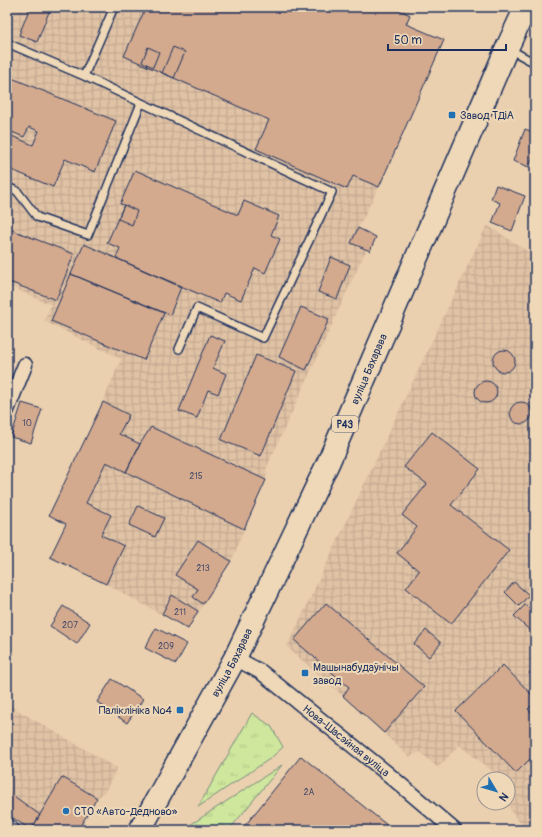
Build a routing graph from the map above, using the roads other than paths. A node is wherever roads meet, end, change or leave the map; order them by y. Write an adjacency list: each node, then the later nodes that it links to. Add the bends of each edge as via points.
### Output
1 (114, 7): 6 (lane)
2 (526, 7): 4 (main road, вуліца Бахарава / Р43)
3 (7, 43): 6 (lane)
4 (507, 48): 5 (lane); 12 (main road, вуліца Бахарава / Р43, via 329,461)
5 (535, 63)
6 (84, 76): 7 (lane)
7 (140, 102): 8 (lane, via 88,235 37,217 17,191); 9 (lane, via 332,192 263,338 197,308)
8 (7, 187)
9 (179, 349)
10 (25, 365): 11 (street)
11 (7, 410)
12 (235, 658): 15 (main road, вуліца Бахарава / Р43); 16 (street, Нова-Шасэйная вуліца, via 261,672)
13 (7, 826): 14 (street)
14 (12, 830)
15 (140, 830)
16 (454, 830)

